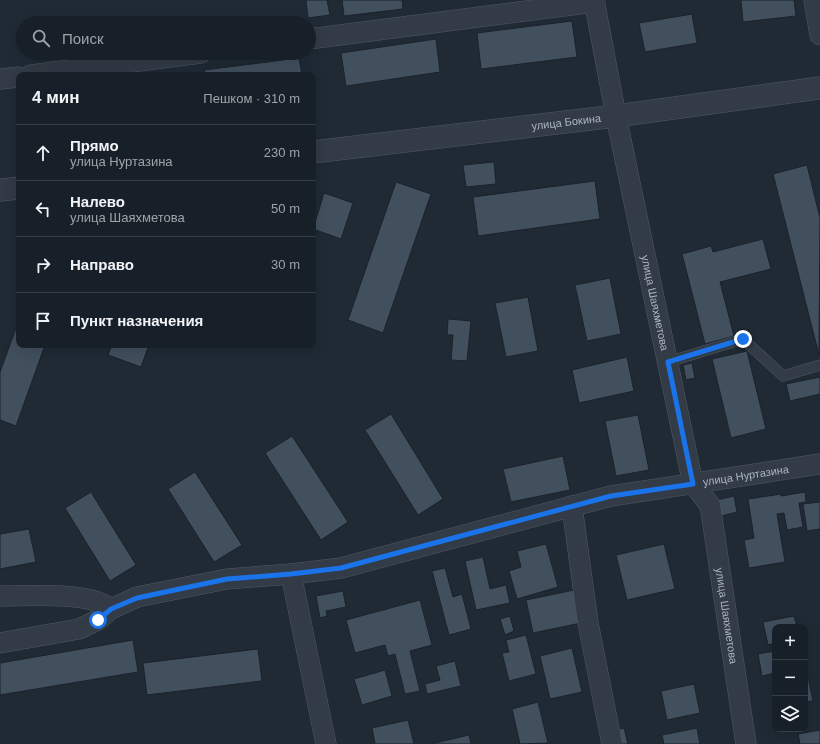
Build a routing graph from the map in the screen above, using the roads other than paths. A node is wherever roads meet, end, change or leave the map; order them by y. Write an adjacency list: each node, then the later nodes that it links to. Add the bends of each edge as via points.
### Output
1 (814, 0): 3 (street)
2 (594, 1): 4 (street); 10 (street, улица Шаяхметова)
3 (820, 35)
4 (316, 38)
5 (147, 60): 6 (street)
6 (54, 72)
7 (16, 77): 8 (street)
8 (0, 79)
9 (820, 88): 10 (street, улица Бокина)
10 (616, 116): 11 (street, улица Бокина); 14 (street, улица Шаяхметова)
11 (316, 152)
12 (16, 188): 13 (street)
13 (0, 190)
14 (668, 362): 15 (lane, via 743,339 783,376); 17 (street, улица Шаяхметова)
15 (820, 365)
16 (820, 464): 17 (street, улица Нуртазина)
17 (693, 484): 18 (street, улица Нуртазина, via 611,496); 25 (street, улица Шаяхметова, via 710,505)
18 (572, 506): 19 (street, улица Нуртазина, via 341,568); 24 (street, via 588,623)
19 (291, 574): 21 (street, улица Нуртазина, via 227,579 137,598); 23 (street)
20 (0, 596): 21 (street, via 62,596 98,602)
21 (111, 609): 22 (street, улица Нуртазина, via 98,620 79,629)
22 (0, 643)
23 (326, 744)
24 (612, 744)
25 (746, 744)

